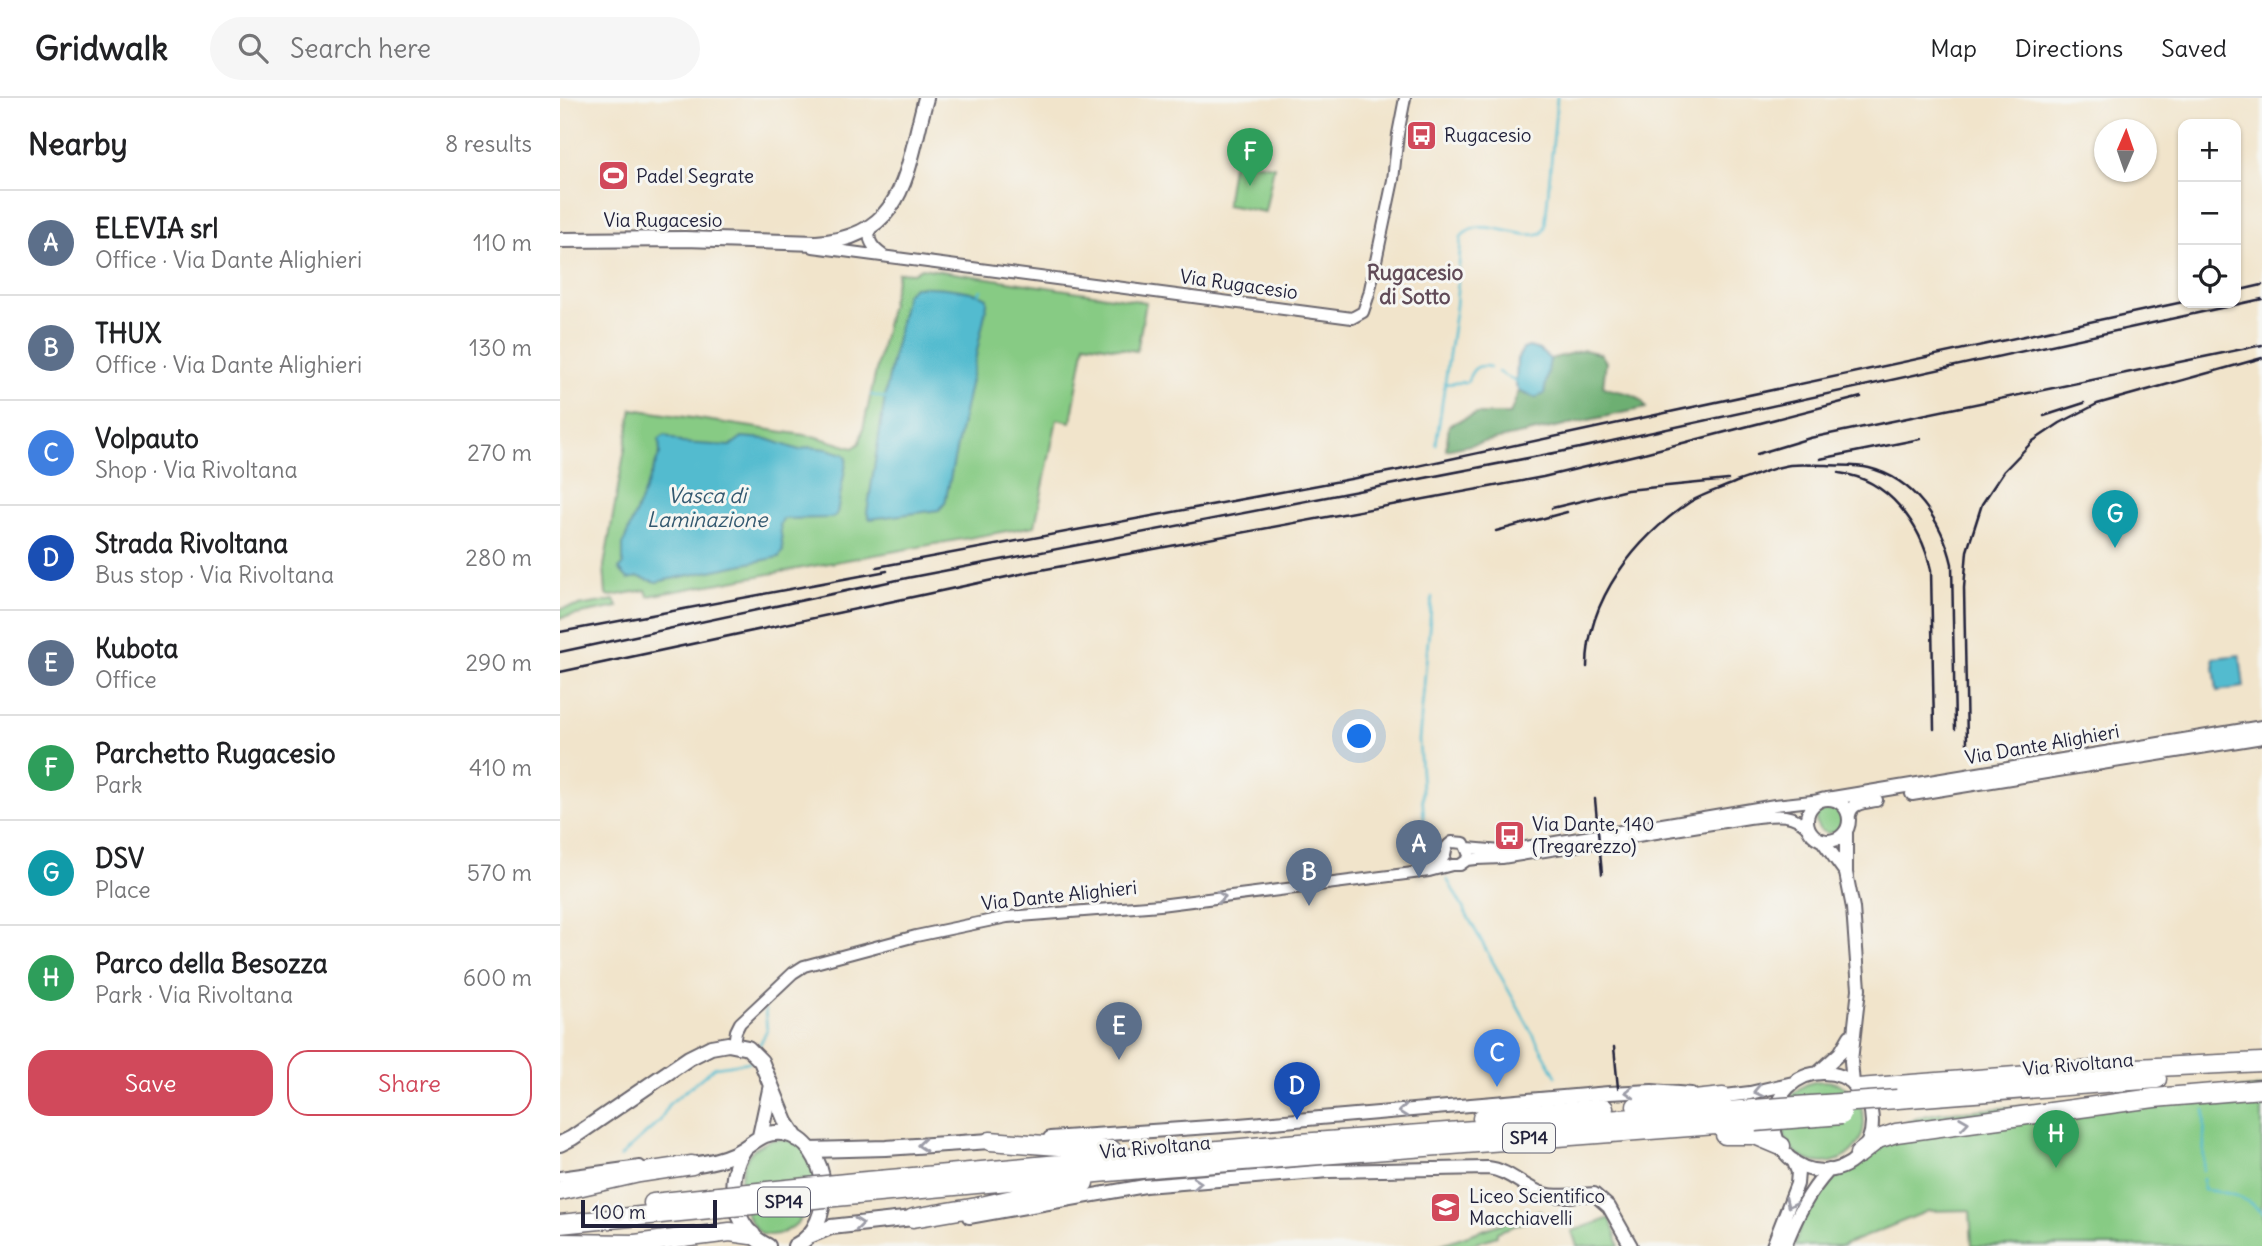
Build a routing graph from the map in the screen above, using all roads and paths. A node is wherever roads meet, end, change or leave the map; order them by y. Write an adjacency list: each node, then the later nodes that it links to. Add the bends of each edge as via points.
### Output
1 (926, 98): 3 (main road, via 898,196)
2 (1405, 98): 6 (street, Via Rugacesio, via 1369,295 1363,312 1352,318)
3 (869, 232): 5 (main road, Via Rugacesio, via 834,242); 6 (street, via 872,245)
4 (560, 240): 5 (main road, Via Rugacesio)
5 (765, 241): 6 (street, Via Rugacesio)
6 (889, 257)
7 (2262, 727): 9 (street, Via Dante Alighieri)
8 (2262, 737): 11 (street, Via Dante Alighieri, via 1866,802 1852,807)
9 (1824, 800): 10 (street, Via Dante Alighieri); 11 (street, via 1842,804); 12 (street, via 1809,811)
10 (1748, 814): 12 (street, Via Dante Alighieri, via 1789,815); 15 (street, Via Dante Alighieri)
11 (1849, 815): 13 (street)
12 (1808, 828): 14 (street)
13 (1846, 832): 14 (street, via 1836,840); 19 (street)
14 (1822, 840): 19 (street)
15 (1587, 841): 16 (street, Via Dante Alighieri, via 1501,851); 18 (street, Via Dante Alighieri, via 1502,859)
16 (1468, 848): 17 (street, via 1462,842 1452,842 1447,846); 18 (street)
17 (1448, 860): 18 (street, via 1460,865); 21 (street, Via Dante Alighieri, one-way to 17, via 740,1023 804,966 916,936 1007,917 1160,905 1429,871)
18 (1467, 860)
19 (1846, 873): 20 (street, via 1858,982)
20 (1856, 1023): 24 (street, via 1846,1046); 28 (street, via 1851,1061)
21 (734, 1044): 26 (main road, via 754,1052); 37 (main road, via 704,1049)
22 (2262, 1062): 28 (highway)
23 (2262, 1070): 31 (highway, Via Rivoltana / SP14)
24 (1818, 1073): 27 (street); 28 (street, via 1838,1076)
25 (2262, 1082): 31 (highway, Via Rivoltana / SP14)
26 (771, 1083): 33 (main road); 34 (main road)
27 (1793, 1083): 30 (street, SP14, one-way to 30); 41 (street, via 1775,1111 1775,1129)
28 (1856, 1086): 42 (street, via 1867,1101 1871,1119 1869,1138)
29 (2262, 1088): 42 (highway, one-way to 29, via 1878,1139 1896,1133)
30 (1723, 1097): 35 (street, one-way to 35, via 1652,1091 1609,1093); 36 (highway, SP14, via 1368,1130)
31 (1898, 1105): 32 (highway, SP14, bridge)
32 (1755, 1115): 36 (highway, Via Rivoltana / SP14); 43 (highway, Via Rivoltana / SP14)
33 (760, 1136): 34 (main road, via 780,1133); 39 (main road)
34 (797, 1139): 40 (main road)
35 (990, 1141): 38 (highway, SP14, via 1118,1150); 40 (main road, one-way to 40)
36 (1328, 1141): 38 (highway, Via Rivoltana / SP14)
37 (560, 1144)
38 (1287, 1144): 48 (highway, Via Rivoltana / SP14)
39 (746, 1147): 45 (main road, via 720,1160); 54 (main road, via 736,1166 734,1192 741,1221)
40 (810, 1150): 57 (main road, via 820,1167 823,1192 819,1218)
41 (1787, 1153): 43 (highway, SP14, via 1761,1137 1745,1134 1483,1153 1344,1159); 46 (street, via 1810,1168); 61 (street, one-way to 61, via 1798,1172 1797,1184)
42 (1859, 1154): 46 (street)
43 (1303, 1156): 44 (highway, Via Rivoltana / SP14)
44 (1215, 1163): 48 (highway, Via Rivoltana / SP14); 52 (highway, SP14, via 1100,1180)
45 (692, 1165): 47 (street, via 660,1164); 49 (highway)
46 (1829, 1170): 62 (street, via 1803,1203)
47 (560, 1177)
48 (857, 1189): 50 (highway, Via Rivoltana / SP14, bridge)
49 (560, 1191)
50 (710, 1203): 51 (highway, Via Rivoltana / SP14); 53 (highway, Via Rivoltana / SP14)
51 (560, 1212)
52 (913, 1218): 57 (main road, one-way to 52, via 831,1227); 60 (street, one-way to 60, via 940,1220 1001,1212 1145,1186 1329,1171 1493,1169 1546,1195 1594,1194 1609,1208)
53 (560, 1224)
54 (754, 1240): 56 (highway, SP14, via 730,1232); 59 (main road)
55 (560, 1243): 56 (highway)
56 (652, 1243): 58 (highway)
57 (801, 1243)
58 (717, 1246)
59 (768, 1246)
60 (1631, 1246)
61 (1773, 1246)
62 (1785, 1246)

